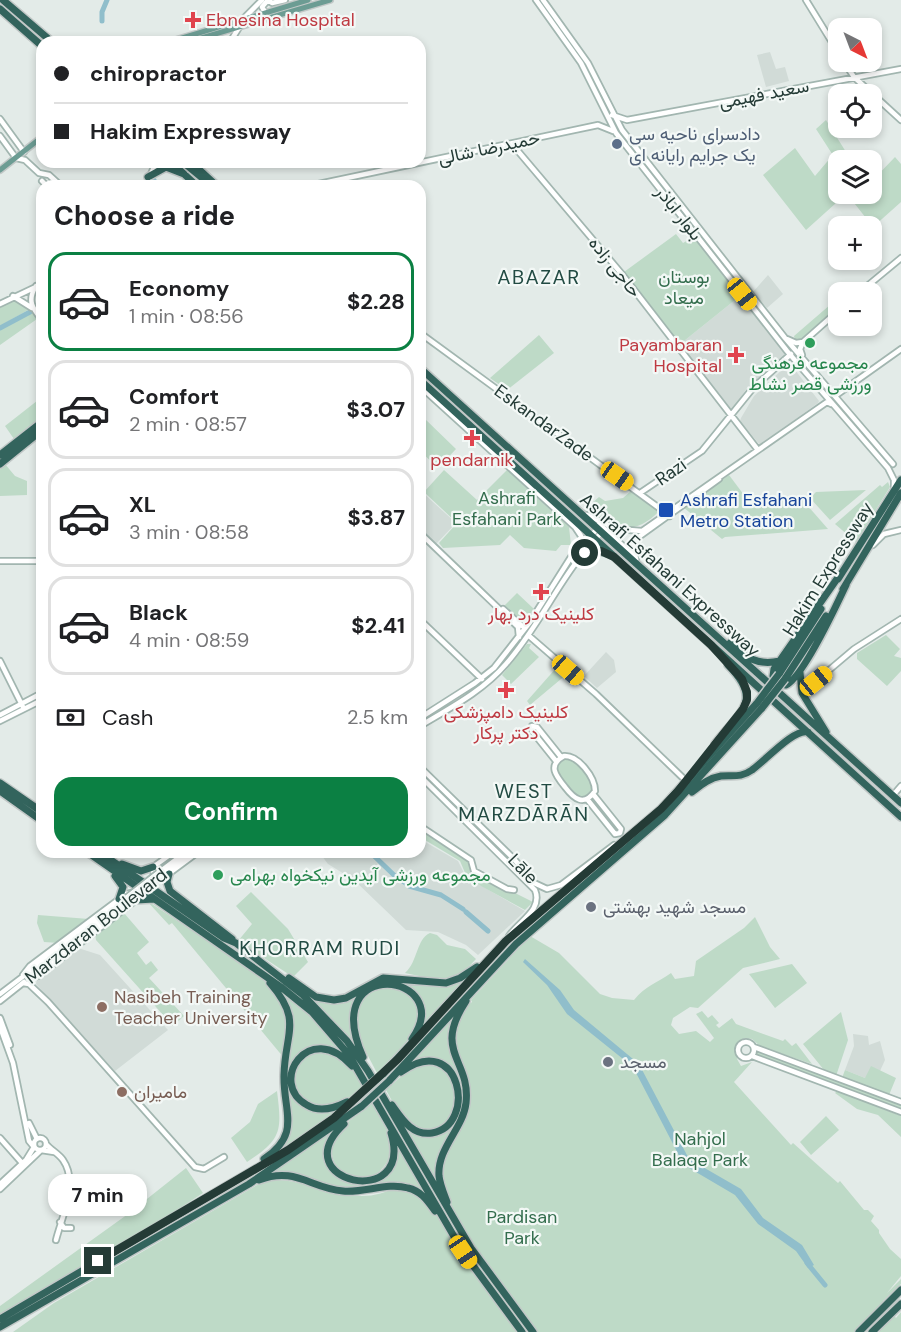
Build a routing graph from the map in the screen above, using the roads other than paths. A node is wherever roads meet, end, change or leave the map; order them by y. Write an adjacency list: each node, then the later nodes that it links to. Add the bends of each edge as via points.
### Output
1 (3, 0): 14 (highway)
2 (261, 0): 10 (main road)
3 (268, 0): 4 (main road); 12 (main road)
4 (285, 0)
5 (308, 0): 12 (main road)
6 (330, 0): 13 (main road)
7 (536, 0): 23 (main road, بلوار اباذر, via 581,63)
8 (543, 0): 24 (main road, بلوار اباذر, via 588,63)
9 (806, 0): 18 (main road)
10 (254, 8): 12 (main road, via 256,12); 13 (main road)
11 (0, 9): 19 (highway)
12 (263, 10): 13 (main road)
13 (242, 22): 15 (main road); 16 (main road); 17 (main road)
14 (45, 36)
15 (191, 36)
16 (204, 36)
17 (234, 36)
18 (828, 36)
19 (36, 41)
20 (901, 69): 22 (main road, سعید فهیمی)
21 (851, 72): 22 (main road)
22 (854, 77): 26 (main road, سعید فهیمی); 27 (main road)
23 (605, 113): 28 (main road); 30 (main road, بلوار اباذر)
24 (612, 115): 26 (main road); 29 (main road, بلوار اباذر)
25 (0, 119): 34 (main road)
26 (627, 120): 29 (main road)
27 (901, 120)
28 (598, 125): 30 (main road); 33 (main road, حمیدرضا شالی)
29 (622, 130): 65 (main road, بلوار اباذر)
30 (616, 133): 69 (main road, بلوار اباذر)
31 (0, 136): 35 (main road)
32 (36, 142): 36 (main road)
33 (512, 144): 38 (main road, حمیدرضا شالی); 76 (main road, حاجی زاده, via 621,273)
34 (18, 145): 35 (main road, via 18,150); 36 (main road)
35 (11, 152): 37 (main road)
36 (24, 152): 37 (main road)
37 (16, 158): 46 (main road); 49 (main road, via 26,160 39,173)
38 (426, 162)
39 (153, 168): 48 (main road)
40 (164, 168): 48 (highway)
41 (169, 168): 47 (highway)
42 (178, 168): 47 (highway)
43 (190, 168): 52 (highway)
44 (198, 168): 53 (highway)
45 (399, 168): 54 (main road, حمیدرضا شالی)
46 (0, 170)
47 (184, 174): 51 (highway)
48 (148, 177): 50 (main road)
49 (54, 180)
50 (147, 180)
51 (190, 180)
52 (205, 180)
53 (210, 180)
54 (343, 180)
55 (901, 258): 56 (main road)
56 (872, 282)
57 (36, 286): 59 (main road)
58 (36, 289): 61 (main road, via 30,298)
59 (13, 296): 60 (main road); 61 (main road)
60 (0, 304)
61 (32, 308): 62 (main road)
62 (36, 313)
63 (828, 320): 66 (main road)
64 (426, 337): 88 (main road, EskandarZade)
65 (787, 338): 66 (main road); 68 (main road, بلوار اباذر)
66 (803, 342): 70 (main road, via 800,350)
67 (901, 349): 74 (main road)
68 (796, 350): 69 (main road, Razi); 70 (main road, بلوار اباذر)
69 (791, 355): 75 (main road, بلوار اباذر); 76 (main road, Razi, via 753,387)
70 (804, 360): 74 (main road, بلوار اباذر)
71 (426, 373): 91 (highway, Ashrafi Esfahani Expressway)
72 (426, 386): 78 (highway, Ashrafi Esfahani Expressway)
73 (426, 391): 78 (main road)
74 (835, 396): 83 (main road, بلوار اباذر)
75 (833, 405): 80 (main road, via 827,402); 85 (main road, بلوار اباذر)
76 (731, 416): 80 (main road, حاجی زاده); 88 (main road, Razi, via 702,451)
77 (36, 427): 81 (highway)
78 (475, 434): 86 (highway, Ashrafi Esfahani Expressway)
79 (36, 435): 82 (highway)
80 (758, 450): 90 (main road)
81 (0, 455)
82 (0, 464)
83 (892, 464): 84 (main road); 85 (main road, via 892,469)
84 (900, 465)
85 (888, 468): 89 (main road)
86 (515, 470): 93 (highway, Ashrafi Esfahani Expressway); 95 (main road, via 578,531 581,540)
87 (901, 480): 89 (highway, Hakim Expressway)
88 (640, 493): 90 (main road, EskandarZade)
89 (897, 493): 96 (highway, Hakim Expressway); 104 (highway, Hakim Expressway)
90 (668, 514): 91 (main road, via 642,531); 99 (main road, via 634,543)
91 (598, 528): 93 (main road); 99 (main road); 105 (highway, Ashrafi Esfahani Expressway)
92 (901, 530): 96 (main road, via 884,534)
93 (593, 537): 95 (main road); 97 (highway, Ashrafi Esfahani Expressway); 101 (main road)
94 (426, 539): 107 (main road)
95 (575, 551): 102 (main road)
96 (865, 553): 106 (highway, Hakim Expressway)
97 (614, 557): 101 (main road, via 595,551); 114 (highway, Ashrafi Esfahani Expressway)
98 (36, 559): 100 (main road)
99 (636, 559): 105 (main road)
100 (0, 560)
101 (576, 561): 103 (main road)
102 (561, 572): 103 (main road); 110 (main road)
103 (567, 575): 112 (main road)
104 (839, 576): 116 (highway); 119 (highway, Hakim Expressway)
105 (652, 579): 108 (highway, Ashrafi Esfahani Expressway)
106 (846, 585): 118 (highway); 119 (highway, Hakim Expressway)
107 (498, 607): 110 (main road, via 522,626); 113 (main road, via 518,627)
108 (690, 614): 116 (highway, via 750,659 765,664); 131 (highway, Ashrafi Esfahani Expressway)
109 (901, 619): 121 (main road, via 848,654)
110 (530, 622): 113 (main road)
111 (426, 626): 120 (main road)
112 (528, 635): 129 (main road, via 490,680); 135 (main road)
113 (519, 637): 120 (main road)
114 (711, 645): 130 (highway, Ashrafi Esfahani Expressway); 140 (highway, via 742,679 747,700)
115 (0, 661): 125 (main road)
116 (780, 661): 118 (highway, via 773,673 779,684 790,684)
117 (0, 667): 125 (main road)
118 (800, 669): 121 (highway)
119 (782, 676): 124 (highway, bridge)
120 (482, 679): 126 (main road)
121 (802, 693): 131 (highway)
122 (36, 697): 125 (main road)
123 (36, 702): 125 (main road)
124 (760, 705): 140 (highway); 146 (highway)
125 (22, 707): 127 (main road); 128 (main road)
126 (426, 714)
127 (0, 715)
128 (0, 721)
129 (426, 722)
130 (811, 733): 146 (highway, via 798,732 741,776 710,779); 148 (highway, Ashrafi Esfahani Expressway)
131 (830, 739): 142 (highway, Ashrafi Esfahani Expressway)
132 (561, 757): 133 (main road); 133 (main road, via 532,726); 141 (main road, via 577,760 593,780)
133 (556, 761): 143 (main road, via 554,773 573,797)
134 (426, 773): 149 (main road, Lāle, via 542,888 561,885)
135 (682, 777)
136 (426, 782): 164 (main road, Lāle, via 535,890 535,907)
137 (0, 783): 145 (highway)
138 (901, 786): 142 (main road)
139 (0, 791): 147 (highway)
140 (678, 791): 149 (highway)
141 (593, 794): 143 (main road); 143 (main road, via 621,829 620,833 615,834)
142 (891, 794): 144 (highway, Ashrafi Esfahani Expressway)
143 (587, 799)
144 (901, 803)
145 (36, 808)
146 (665, 815): 170 (highway, via 531,929)
147 (36, 817)
148 (901, 817)
149 (641, 827): 164 (highway)
150 (426, 830): 161 (main road, via 471,860 474,871)
151 (101, 858): 162 (highway, via 122,884)
152 (102, 858): 163 (highway)
153 (106, 858): 158 (highway)
154 (169, 858): 159 (main road)
155 (177, 858): 159 (main road, Marzdaran Boulevard)
156 (182, 858): 159 (main road, Marzdaran Boulevard)
157 (190, 858): 160 (main road)
158 (109, 859): 159 (highway, via 141,871); 165 (highway)
159 (157, 872): 160 (main road, via 152,875 157,879); 162 (main road, Marzdaran Boulevard, bridge)
160 (169, 874): 165 (highway, via 170,891)
161 (514, 890)
162 (128, 899): 163 (highway); 169 (main road, Marzdaran Boulevard); 171 (main road, Marzdaran Boulevard)
163 (155, 899): 168 (highway)
164 (506, 941): 167 (highway)
165 (236, 944): 166 (highway)
166 (249, 953): 167 (highway, via 316,997 334,1000 346,998 382,978 451,982); 178 (highway, via 318,1008)
167 (487, 961): 177 (highway)
168 (265, 976): 179 (highway, via 312,1012 341,1044); 200 (highway, via 283,999 290,1019 284,1072 288,1130 270,1154)
169 (23, 983): 172 (main road, Marzdaran Boulevard); 195 (main road, via 40,996 195,1167 202,1170)
170 (477, 985): 180 (highway); 201 (highway, via 456,1018 451,1035 466,1097 463,1118 440,1166)
171 (1, 992)
172 (0, 1001)
173 (0, 1018): 174 (main road)
174 (2, 1028): 187 (main road)
175 (754, 1047): 176 (main road); 176 (main road, via 746,1041 738,1048 743,1057); 183 (main road)
176 (752, 1056): 185 (main road)
177 (398, 1059): 178 (highway, via 417,1031 420,1010 415,997 404,987 383,983 363,994 354,1014 354,1035); 182 (highway, bridge)
178 (368, 1071): 181 (highway)
179 (361, 1076): 182 (highway, via 340,1054 321,1048 302,1055 291,1074 295,1093 313,1108 333,1108); 186 (highway)
180 (389, 1081): 181 (highway, via 417,1062 443,1064 457,1087 458,1102 452,1120 436,1132 417,1131); 184 (highway, bridge)
181 (381, 1094): 201 (highway)
182 (357, 1097): 200 (highway, via 294,1146)
183 (901, 1102)
184 (362, 1106): 186 (highway, via 329,1145 331,1164 343,1178 366,1181 387,1170 394,1150); 198 (highway)
185 (901, 1112)
186 (387, 1122): 202 (highway)
187 (30, 1133): 189 (main road); 191 (main road)
188 (0, 1138): 196 (main road)
189 (37, 1139): 190 (main road); 191 (main road)
190 (46, 1144): 192 (main road); 193 (main road)
191 (34, 1147): 192 (main road); 194 (main road)
192 (41, 1150): 193 (main road); 194 (main road)
193 (54, 1152): 203 (main road, via 70,1177)
194 (32, 1156): 196 (main road); 199 (main road)
195 (224, 1157)
196 (23, 1164): 197 (main road)
197 (0, 1184)
198 (249, 1184): 202 (highway, via 283,1174 343,1191 401,1186 420,1193); 209 (highway)
199 (0, 1189)
200 (195, 1203): 208 (highway)
201 (449, 1211): 211 (highway, via 480,1262)
202 (442, 1216): 210 (highway, via 472,1266)
203 (60, 1222): 204 (main road, via 64,1228); 205 (main road)
204 (71, 1228)
205 (56, 1240)
206 (901, 1290): 212 (highway)
207 (901, 1304): 213 (highway)
208 (0, 1319)
209 (0, 1327)
210 (522, 1332)
211 (533, 1332)
212 (859, 1332)
213 (872, 1332)

